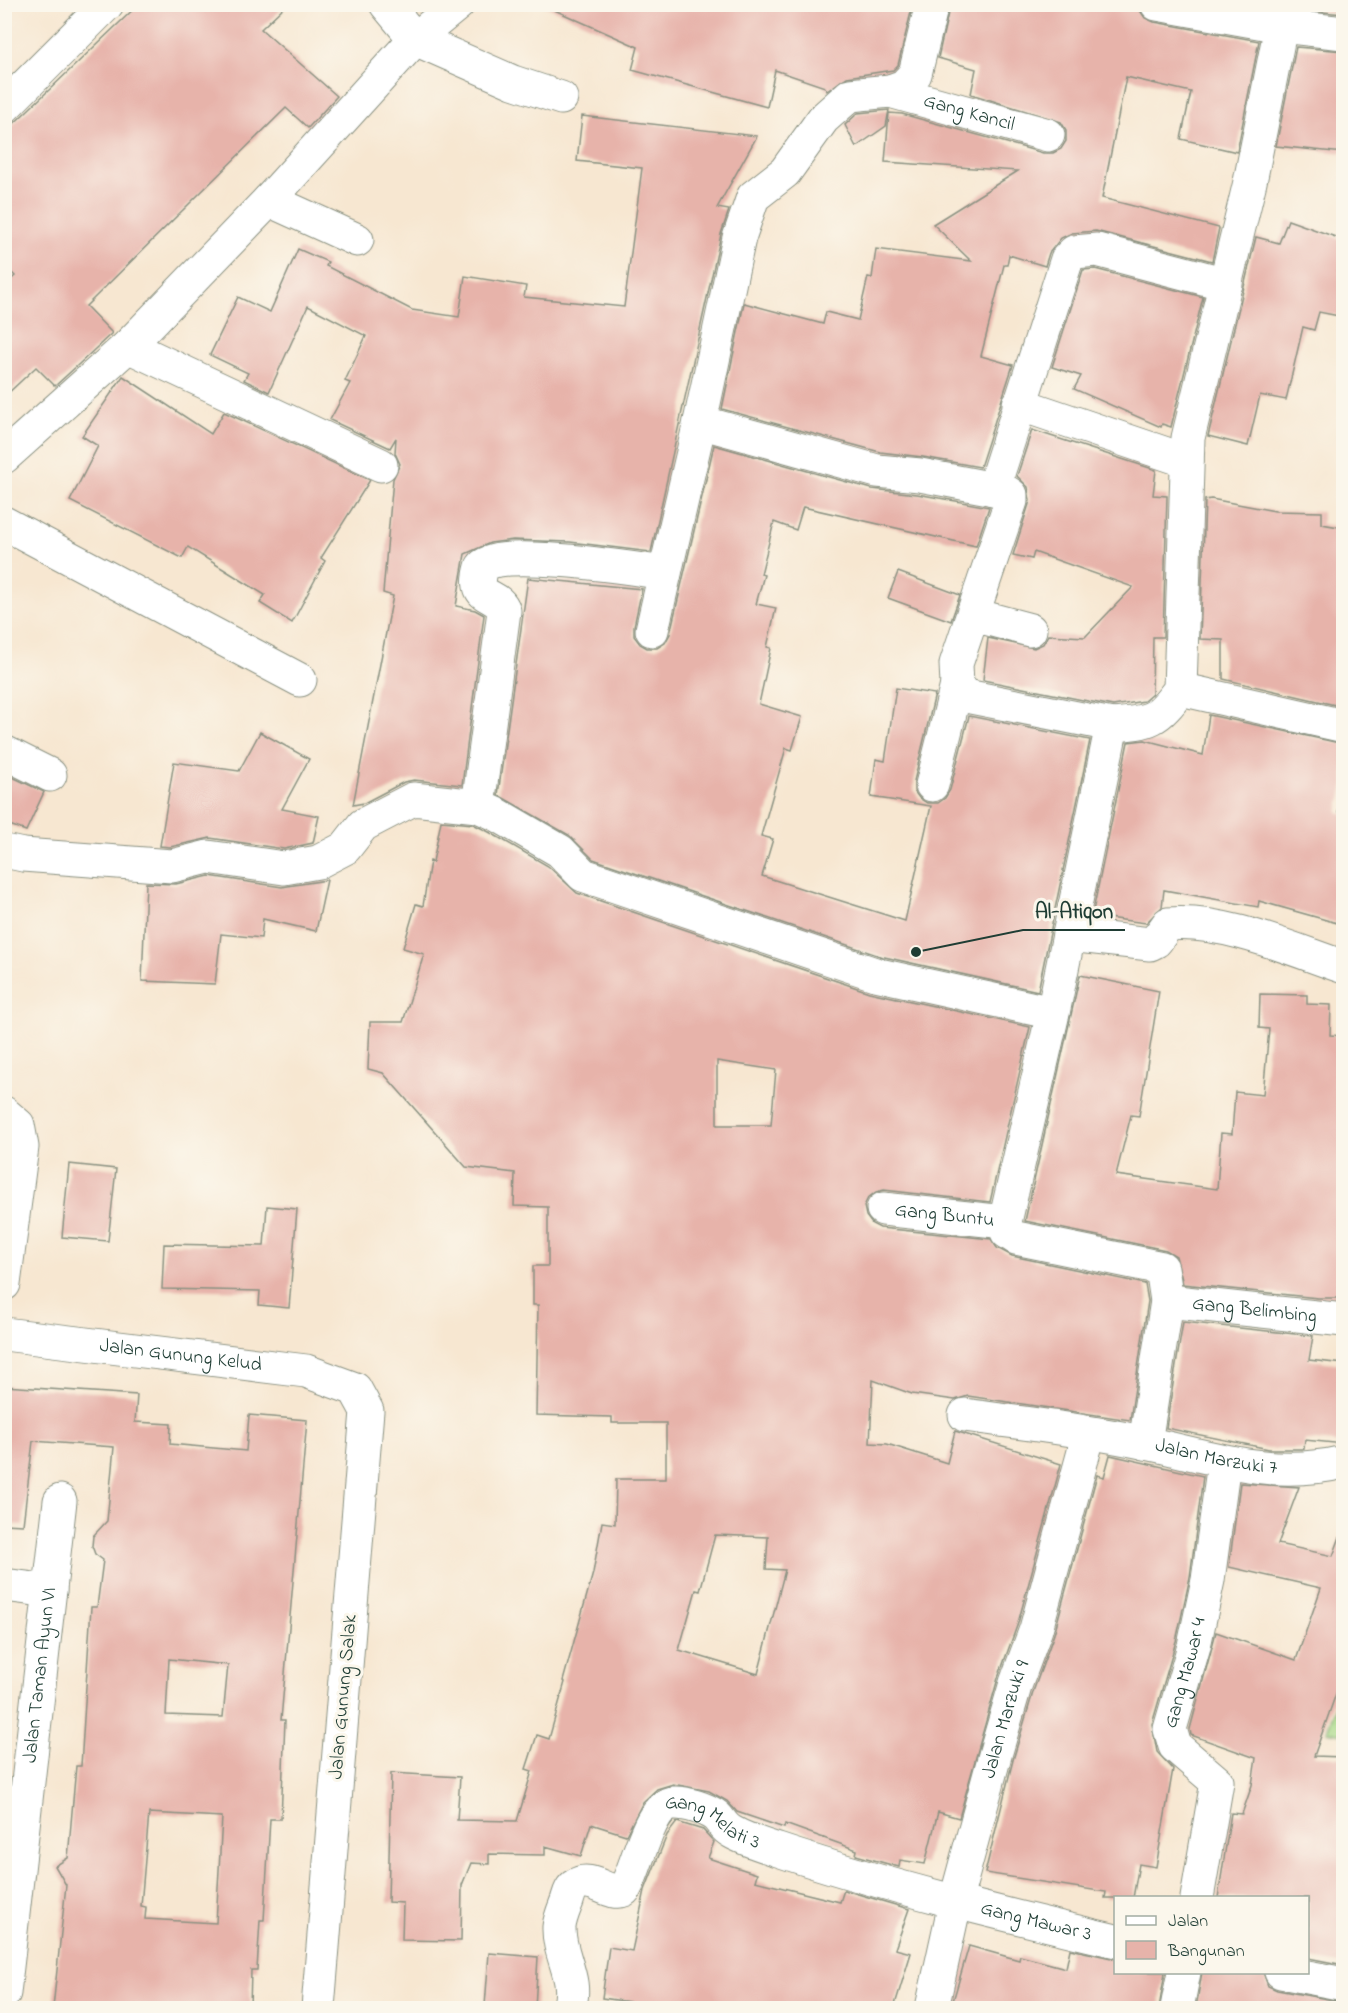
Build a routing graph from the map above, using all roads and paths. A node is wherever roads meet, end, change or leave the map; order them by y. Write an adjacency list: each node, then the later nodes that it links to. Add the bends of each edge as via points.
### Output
1 (108, 4): 11 (street)
2 (386, 4): 8 (street)
3 (458, 4): 8 (street)
4 (932, 4): 9 (street, via 915,74 904,86)
5 (1157, 4): 6 (street)
6 (1281, 26): 7 (street); 15 (street, via 1263,126)
7 (1344, 33)
8 (415, 39): 10 (street, via 513,82); 13 (street)
9 (890, 91): 12 (street, Gang Kancil); 18 (street, via 850,95 823,119 785,172 753,197 739,238)
10 (561, 98)
11 (4, 107)
12 (1048, 135)
13 (269, 200): 14 (street); 16 (street)
14 (357, 240)
15 (1226, 284): 17 (street, via 1097,250 1074,252 1066,259); 20 (street, via 1190,428)
16 (128, 346): 19 (street); 21 (street)
17 (1019, 404): 20 (street); 22 (street)
18 (700, 422): 22 (street, via 878,471); 24 (street)
19 (4, 457)
20 (1187, 461): 30 (street)
21 (381, 465)
22 (993, 489): 25 (street, via 1005,491 1011,495 1011,501)
23 (4, 523): 28 (street)
24 (665, 573): 26 (street); 36 (street, via 511,558 485,562 480,574 481,590 500,603 504,611)
25 (974, 615): 27 (street); 29 (street, via 956,664)
26 (652, 630)
27 (1029, 630)
28 (300, 680)
29 (957, 685): 31 (street, via 966,696); 35 (street)
30 (1180, 689): 31 (street, via 1163,712 1143,723); 32 (street)
31 (1112, 724): 38 (street)
32 (1344, 726)
33 (4, 752): 34 (street)
34 (50, 775)
35 (932, 785)
36 (478, 807): 37 (street, via 413,799 363,825 345,848 318,862 284,868 208,856 172,866); 40 (street, via 560,851 583,875 875,974)
37 (4, 851)
38 (1069, 934): 39 (street, via 1142,944 1154,943 1168,924 1192,925 1237,932); 40 (street)
39 (1344, 967)
40 (1053, 1013): 43 (street)
41 (4, 1113): 44 (street, via 18,1125 22,1147)
42 (883, 1209): 43 (street, Gang Buntu)
43 (1005, 1222): 45 (street, via 1007,1232 1016,1238 1158,1266)
44 (4, 1284)
45 (1167, 1301): 46 (street, Gang Belimbing); 51 (street)
46 (1344, 1320)
47 (4, 1334): 48 (street, Jalan Gunung Kelud, via 306,1371)
48 (355, 1389): 65 (street, Jalan Gunung Salak, via 367,1411)
49 (965, 1415): 50 (street, Jalan Marzuki 7)
50 (1089, 1433): 51 (street, Jalan Marzuki 7); 59 (street, Jalan Marzuki 9)
51 (1145, 1443): 52 (street, Jalan Marzuki 7)
52 (1224, 1462): 53 (street, Jalan Marzuki 7, via 1275,1470 1321,1468); 58 (street, Gang Mawar 4, via 1208,1580 1170,1729 1175,1746 1217,1782)
53 (1344, 1462)
54 (60, 1501): 56 (street, Jalan Taman Ayun VI)
55 (4, 1585): 56 (street)
56 (50, 1591): 57 (street, Jalan Taman Ayun VI)
57 (16, 1795): 64 (street, Jalan Taman Ayun VI)
58 (1197, 1896)
59 (955, 1903): 60 (street, Gang Mawar 3); 66 (street, Gang Melati 3, via 777,1850 733,1833 715,1816 700,1809 673,1803 662,1807 651,1821 633,1876 624,1890 619,1892 592,1882 576,1884 571,1889 559,1926 572,1978); 67 (street, Jalan Marzuki 9)
60 (1114, 1941)
61 (1184, 1974): 68 (street)
62 (1292, 1974): 63 (street)
63 (1344, 1984)
64 (4, 1994)
65 (318, 2008)
66 (569, 2008)
67 (932, 2008)
68 (1177, 2008)

